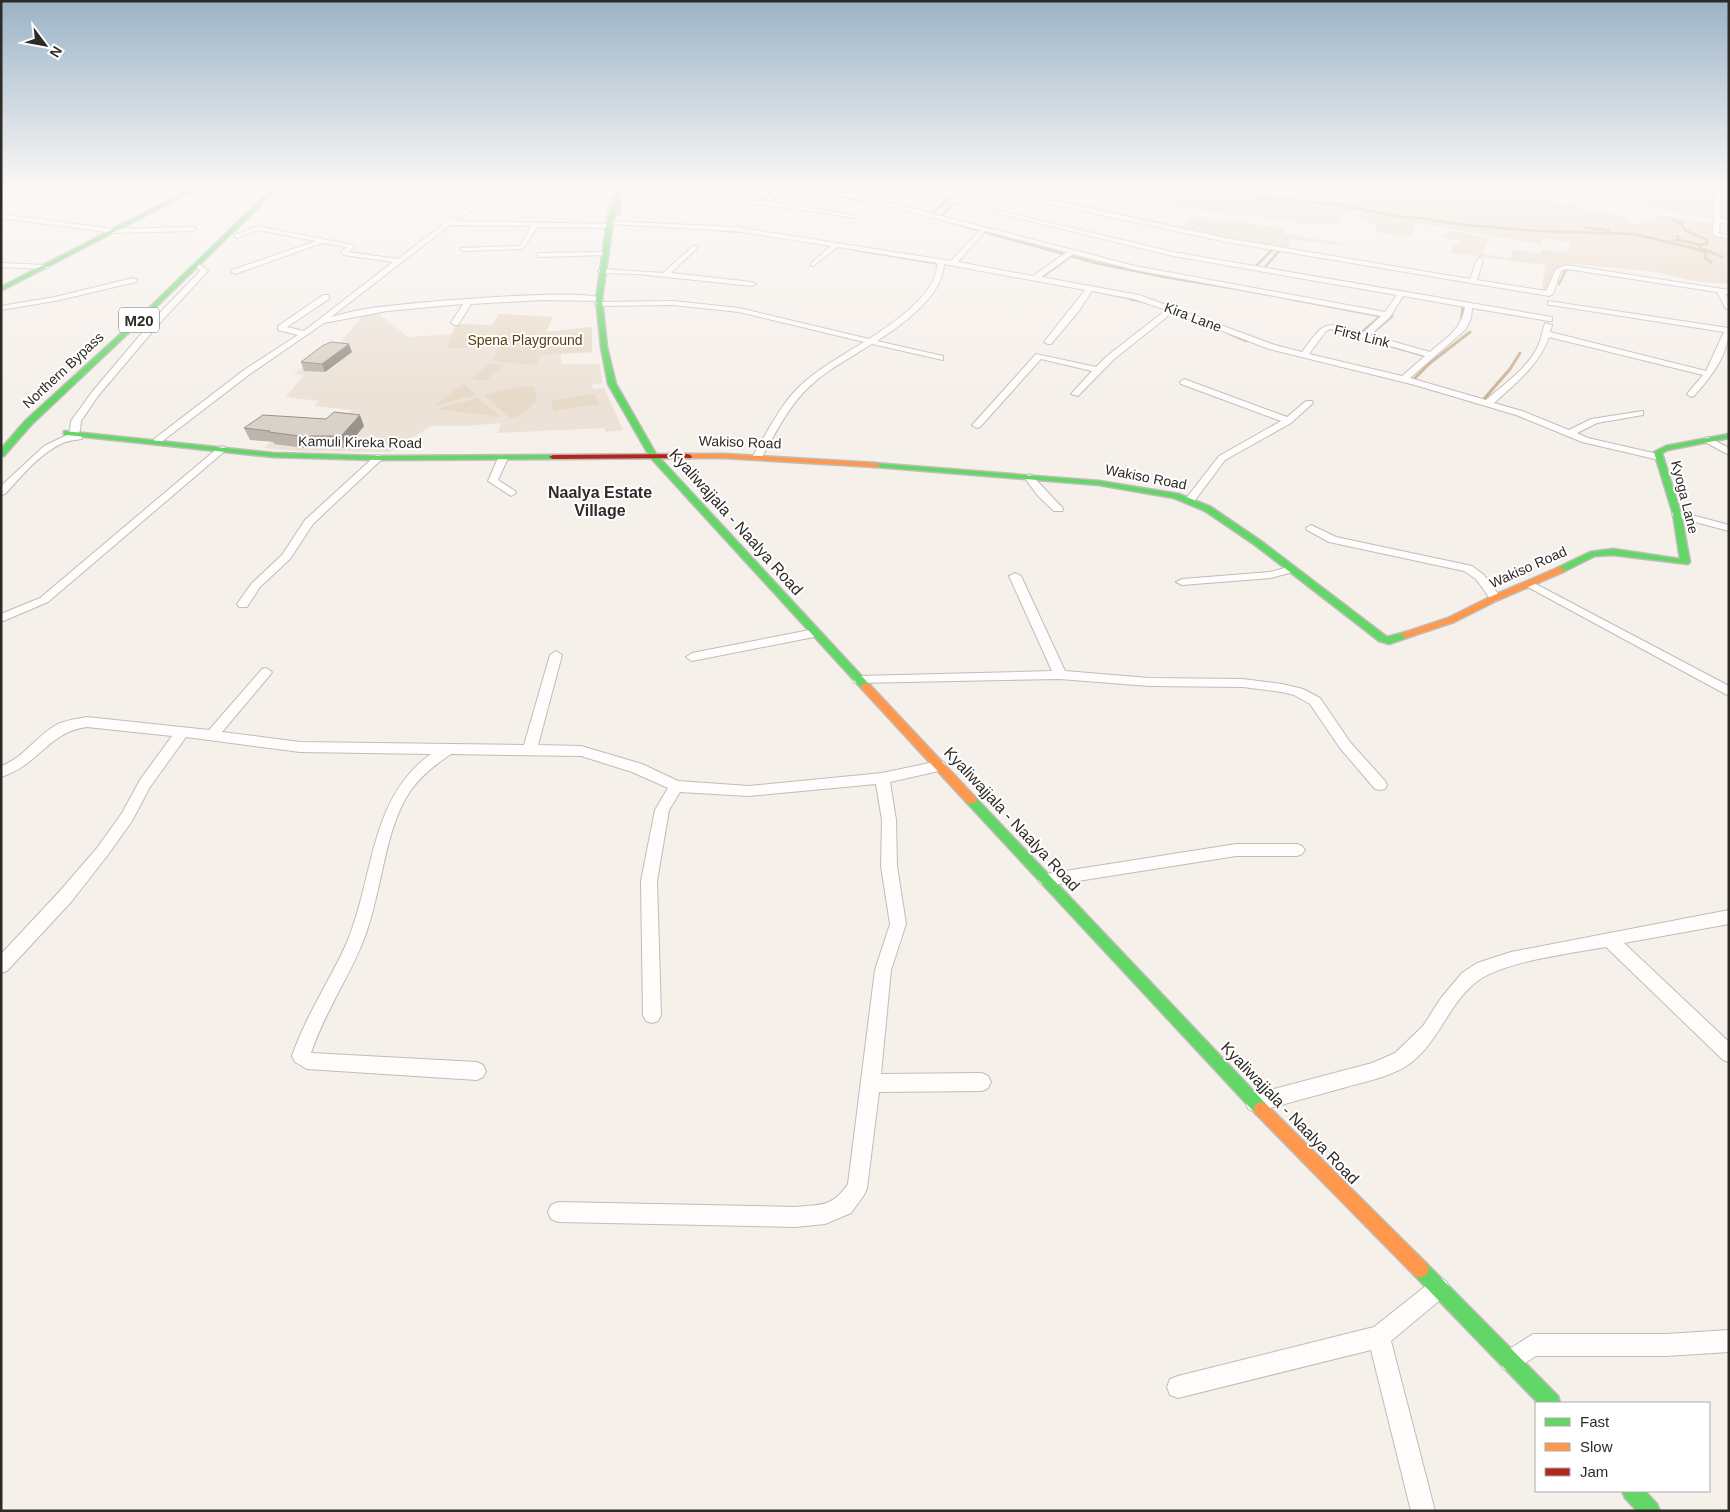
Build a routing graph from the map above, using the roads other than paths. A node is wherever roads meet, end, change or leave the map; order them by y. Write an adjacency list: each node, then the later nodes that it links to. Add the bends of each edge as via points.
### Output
1 (65, 257): 24 (main road)
2 (189, 257): 27 (main road)
3 (205, 257): 21 (main road, Northern Bypass / M20)
4 (277, 257): 28 (street)
5 (363, 257): 18 (street)
6 (407, 257): 18 (street)
7 (605, 257): 26 (main road, Kyaliwajjala - Naalya Road)
8 (685, 257): 29 (street)
9 (822, 257): 22 (street)
10 (911, 257): 17 (street, Kira Lane)
11 (960, 257): 20 (street)
12 (1065, 257): 30 (street)
13 (1081, 257): 47 (street)
14 (1188, 257): 25 (street)
15 (1310, 257): 32 (street)
16 (1480, 260): 32 (street)
17 (940, 261): 20 (street, Kira Lane); 55 (street, via 937,279 929,296 906,317)
18 (400, 262): 49 (street)
19 (1265, 262): 25 (street)
20 (954, 263): 30 (street, Kira Lane)
21 (197, 264): 73 (street, via 204,270 95,394 76,421 75,431); 81 (main road, Northern Bypass / M20, via 28,423)
22 (813, 264)
23 (1, 265): 24 (street)
24 (46, 267): 34 (main road)
25 (1260, 269): 38 (street)
26 (602, 271): 29 (street); 41 (main road, Kyaliwajjala - Naalya Road)
27 (172, 272)
28 (235, 272)
29 (666, 274): 33 (street)
30 (1035, 278): 35 (street, Kira Lane)
31 (133, 280): 45 (street)
32 (1473, 281): 40 (street)
33 (752, 284)
34 (1, 289)
35 (1090, 290): 46 (street, Kira Lane, via 1136,297); 56 (street)
36 (1720, 290): 37 (street); 40 (street, via 1566,267 1558,270); 44 (street)
37 (1729, 292)
38 (1401, 294): 43 (street); 47 (street)
39 (326, 296): 52 (street, via 281,328)
40 (1550, 298): 48 (street); 51 (street)
41 (599, 301): 42 (street, via 530,297); 55 (street, via 739,310); 82 (main road, Kyaliwajjala - Naalya Road, via 606,366 612,384)
42 (468, 302): 49 (street, via 376,310); 50 (street)
43 (1469, 305): 48 (street); 58 (street, via 1463,327)
44 (1729, 307)
45 (1, 308)
46 (1171, 310): 57 (street, Kira Lane, via 1262,344); 60 (street)
47 (1387, 315): 54 (street)
48 (1549, 319): 53 (street)
49 (319, 323): 52 (street)
50 (455, 323)
51 (1729, 330): 61 (street)
52 (305, 334): 78 (street, via 247,372)
53 (1547, 334): 61 (street); 68 (street, via 1536,360)
54 (1365, 336): 57 (street, First Link, via 1325,328); 58 (street, First Link)
55 (868, 341): 59 (street); 83 (street, via 798,392)
56 (1048, 342)
57 (1304, 355): 62 (street, Kira Lane)
58 (1432, 355): 62 (street)
59 (940, 358)
60 (1098, 370): 64 (street); 72 (street, via 1039,356)
61 (1709, 374): 65 (street)
62 (1404, 379): 68 (street, Kira Lane)
63 (1184, 382): 71 (street)
64 (1075, 394)
65 (1691, 394)
66 (37, 399): 70 (main road, Northern Bypass)
67 (1309, 403): 71 (street)
68 (1488, 403): 74 (street, Kira Lane)
69 (1640, 413): 74 (street, via 1592,423)
70 (16, 419)
71 (1288, 420): 90 (street, via 1222,458)
72 (977, 425)
73 (69, 433): 75 (main road, Kamuli Kireka Road)
74 (1570, 434): 84 (street, Kira Lane)
75 (95, 436): 78 (main road, Kamuli Kireka Road); 88 (street, via 59,440)
76 (1729, 436): 77 (main road, Kyoga Lane)
77 (1708, 440): 80 (street); 84 (main road, Kyoga Lane, via 1666,448 1658,452)
78 (158, 442): 79 (main road, Kamuli Kireka Road)
79 (222, 449): 85 (main road, Kamuli Kireka Road, via 273,455); 102 (street, via 44,600)
80 (1729, 452)
81 (1, 454)
82 (653, 455): 83 (main road, Wakiso Road); 86 (main road, Kamuli Kireka Road); 103 (main road, Kyaliwajjala - Naalya Road)
83 (757, 457): 87 (main road, Wakiso Road)
84 (1659, 457): 92 (main road, Kyoga Lane)
85 (378, 458): 86 (main road, Kamuli Kireka Road); 101 (street, via 309,522 286,557 256,585)
86 (503, 458): 89 (street, via 493,481)
87 (1029, 477): 90 (main road, Wakiso Road, via 1099,483); 91 (street)
88 (1, 492)
89 (511, 493)
90 (1189, 501): 96 (main road, Wakiso Road, via 1208,509)
91 (1058, 509)
92 (1677, 514): 94 (street); 95 (main road, Kyoga Lane)
93 (1311, 528): 100 (street, via 1333,540 1468,568 1480,576)
94 (1729, 528)
95 (1684, 562): 99 (main road, Wakiso Road, via 1613,552 1593,554)
96 (1292, 568): 98 (street, via 1271,575); 100 (main road, Wakiso Road, via 1389,641 1451,620)
97 (1015, 576): 107 (street)
98 (1182, 582)
99 (1530, 584): 100 (main road, Wakiso Road); 109 (street)
100 (1495, 598)
101 (243, 604)
102 (1, 618)
103 (815, 633): 105 (street); 108 (main road, Kyaliwajjala - Naalya Road)
104 (556, 655): 113 (street)
105 (692, 657)
106 (266, 672): 111 (street)
107 (1060, 675): 108 (street); 117 (street, via 1148,682 1243,683 1298,692 1315,701 1345,745)
108 (859, 680): 114 (main road, Kyaliwajjala - Naalya Road)
109 (1729, 692)
110 (182, 732): 111 (street); 115 (street, via 74,722 50,734 18,766); 123 (street, via 102,852)
111 (212, 735): 112 (street, via 300,747)
112 (448, 749): 113 (street); 126 (street, via 417,772 392,808 351,953 301,1056 308,1061 340,1064)
113 (530, 749): 118 (street, via 582,751 636,768)
114 (939, 766): 116 (street); 120 (main road, Kyaliwajjala - Naalya Road)
115 (1, 772)
116 (882, 778): 118 (street, via 749,791); 128 (street, via 889,820 889,866 898,924 883,970)
117 (1380, 785)
118 (676, 786): 124 (street, via 662,810 649,881)
119 (1297, 850): 120 (street, via 1236,850)
120 (1046, 880): 129 (main road, Kyaliwajjala - Naalya Road)
121 (1729, 917): 122 (street)
122 (1609, 938): 125 (street); 129 (street, via 1483,968 1468,978 1429,1032 1401,1059 1374,1071)
123 (1, 966)
124 (652, 1016)
125 (1729, 1054)
126 (477, 1071)
127 (982, 1082): 128 (street)
128 (872, 1083): 130 (street, via 857,1188 844,1206 825,1214 795,1217)
129 (1255, 1103): 131 (main road, Kyaliwajjala - Naalya Road)
130 (558, 1212)
131 (1439, 1288): 132 (street); 134 (main road, Kyaliwajjala - Naalya Road)
132 (1379, 1337): 135 (street); 138 (street)
133 (1729, 1341): 134 (street, via 1666,1345 1533,1345)
134 (1511, 1360): 136 (main road, Kyaliwajjala - Naalya Road)
135 (1178, 1387)
136 (1550, 1402)
137 (1633, 1492): 139 (main road)
138 (1422, 1511)
139 (1650, 1511)

